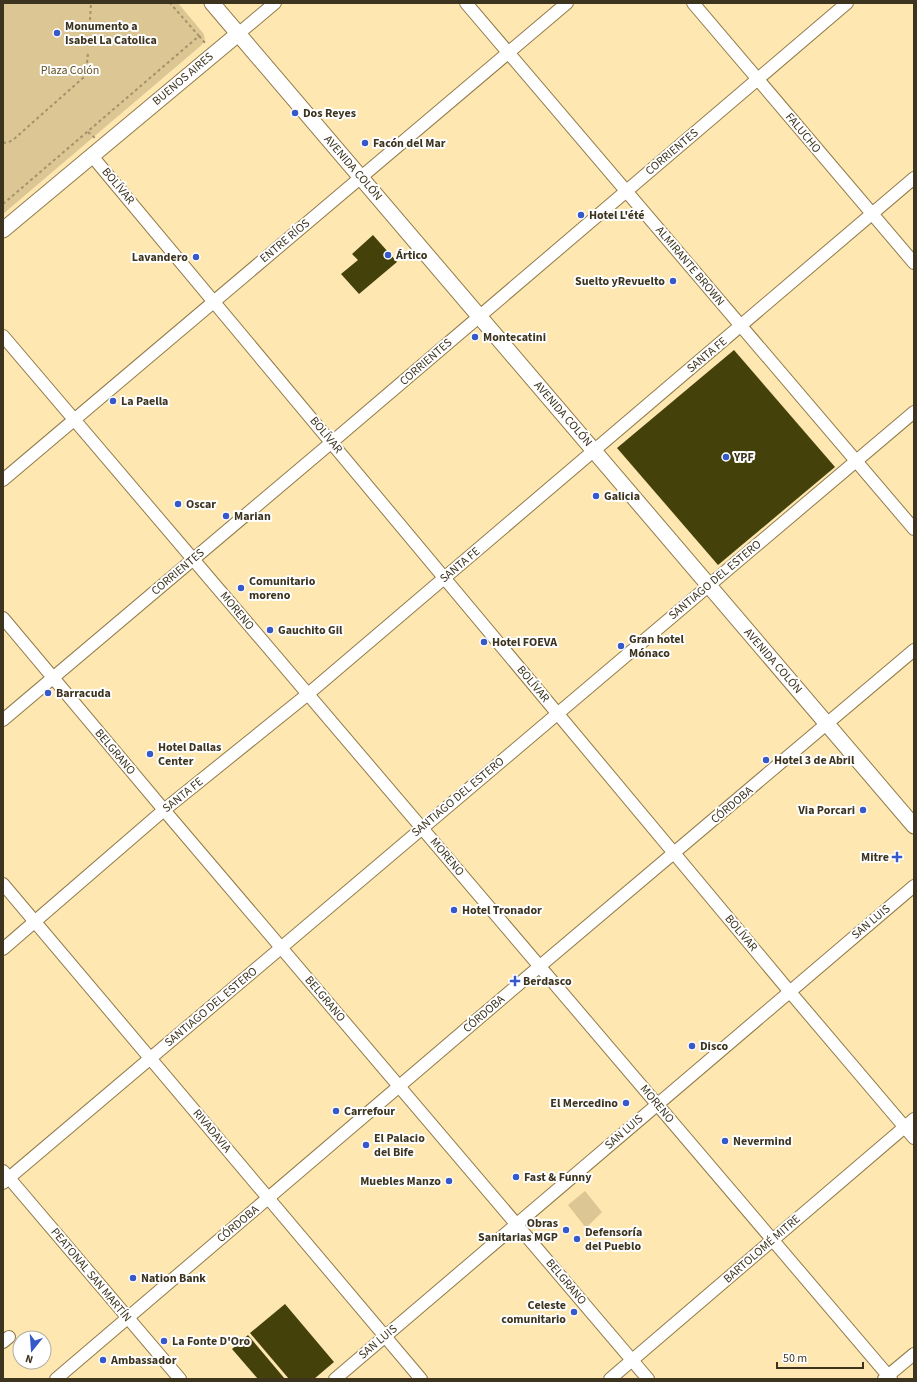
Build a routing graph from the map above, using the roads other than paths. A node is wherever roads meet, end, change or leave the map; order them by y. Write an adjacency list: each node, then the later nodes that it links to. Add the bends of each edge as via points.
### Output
1 (212, 3): 7 (main road, AVENIDA COLÓN)
2 (275, 3): 7 (street, BUENOS AIRES)
3 (466, 3): 8 (street, ALMIRANTE BROWN)
4 (566, 3): 8 (street, ENTRE RÍOS)
5 (693, 3): 9 (street, FALUCHO)
6 (847, 3): 9 (street, CORRIENTES)
7 (238, 34): 10 (main road, BUENOS AIRES); 11 (main road, AVENIDA COLÓN)
8 (508, 52): 11 (street, ENTRE RÍOS); 13 (street, ALMIRANTE BROWN)
9 (758, 79): 13 (street, CORRIENTES); 14 (street, FALUCHO)
10 (92, 156): 15 (main road, BUENOS AIRES); 17 (street, BOLÍVAR)
11 (360, 177): 17 (street, ENTRE RÍOS); 18 (main road, AVENIDA COLÓN)
12 (914, 178): 14 (street, SANTA FE)
13 (626, 191): 18 (street, CORRIENTES); 19 (street, ALMIRANTE BROWN)
14 (872, 214): 16 (street, FALUCHO); 19 (street, SANTA FE)
15 (3, 230)
16 (914, 263)
17 (214, 301): 22 (street, ENTRE RÍOS); 23 (street, BOLÍVAR)
18 (479, 316): 23 (street, CORRIENTES); 24 (main road, AVENIDA COLÓN)
19 (741, 326): 24 (street, SANTA FE); 25 (street, ALMIRANTE BROWN)
20 (3, 336): 22 (street, MORENO)
21 (914, 412): 25 (street, SANTIAGO DEL ESTERO)
22 (74, 420): 26 (street, ENTRE RÍOS); 28 (street, MORENO)
23 (332, 442): 28 (street, CORRIENTES); 29 (street, BOLÍVAR)
24 (594, 450): 29 (street, SANTA FE); 30 (main road, AVENIDA COLÓN)
25 (856, 461): 27 (street, ALMIRANTE BROWN); 30 (street, SANTIAGO DEL ESTERO)
26 (3, 480)
27 (914, 528)
28 (193, 559): 33 (street, CORRIENTES); 34 (street, MORENO)
29 (444, 577): 34 (street, SANTA FE); 35 (street, BOLÍVAR)
30 (709, 585): 35 (street, SANTIAGO DEL ESTERO); 37 (main road, AVENIDA COLÓN)
31 (3, 618): 33 (street, BELGRANO)
32 (914, 650): 37 (street, CÓRDOBA)
33 (53, 678): 36 (street, CORRIENTES); 38 (street, BELGRANO)
34 (308, 694): 38 (street, SANTA FE); 40 (street, MORENO)
35 (558, 713): 40 (street, SANTIAGO DEL ESTERO); 41 (street, BOLÍVAR)
36 (3, 720)
37 (827, 724): 39 (main road, AVENIDA COLÓN); 41 (street, CÓRDOBA)
38 (164, 810): 44 (street, SANTA FE); 45 (street, BELGRANO)
39 (914, 826)
40 (422, 828): 45 (street, SANTIAGO DEL ESTERO); 47 (street, MORENO)
41 (675, 853): 47 (street, CÓRDOBA); 48 (street, BOLÍVAR)
42 (3, 884): 44 (street, RIVADAVIA)
43 (914, 886): 48 (street, SAN LUIS)
44 (35, 922): 46 (street, SANTA FE); 49 (street, RIVADAVIA)
45 (281, 948): 49 (street, SANTIAGO DEL ESTERO); 50 (street, BELGRANO)
46 (3, 949)
47 (540, 966): 50 (street, CÓRDOBA); 51 (street, MORENO)
48 (790, 992): 51 (street, SAN LUIS); 52 (street, BOLÍVAR)
49 (150, 1058): 54 (street, SANTIAGO DEL ESTERO); 55 (street, RIVADAVIA)
50 (400, 1087): 55 (street, CÓRDOBA); 56 (street, BELGRANO)
51 (657, 1104): 56 (street, SAN LUIS); 57 (street, MORENO)
52 (909, 1123): 53 (street, BOLÍVAR); 57 (street, BARTOLOMÉ MITRE)
53 (914, 1138)
54 (5, 1178): 58 (street, PEATONAL SAN MARTÍN)
55 (269, 1198): 58 (street, CÓRDOBA); 59 (street, RIVADAVIA)
56 (516, 1224): 59 (street, SAN LUIS); 61 (street, BELGRANO)
57 (773, 1240): 61 (street, BARTOLOMÉ MITRE); 62 (street, MORENO)
58 (128, 1318): 63 (street, CÓRDOBA); 64 (street, PEATONAL SAN MARTÍN)
59 (385, 1336): 65 (street, SAN LUIS); 66 (street, RIVADAVIA)
60 (914, 1354): 62 (street)
61 (632, 1360): 67 (street, BARTOLOMÉ MITRE); 68 (street, BELGRANO)
62 (888, 1378)
63 (56, 1379)
64 (180, 1379)
65 (335, 1379)
66 (422, 1379)
67 (610, 1379)
68 (648, 1379)

